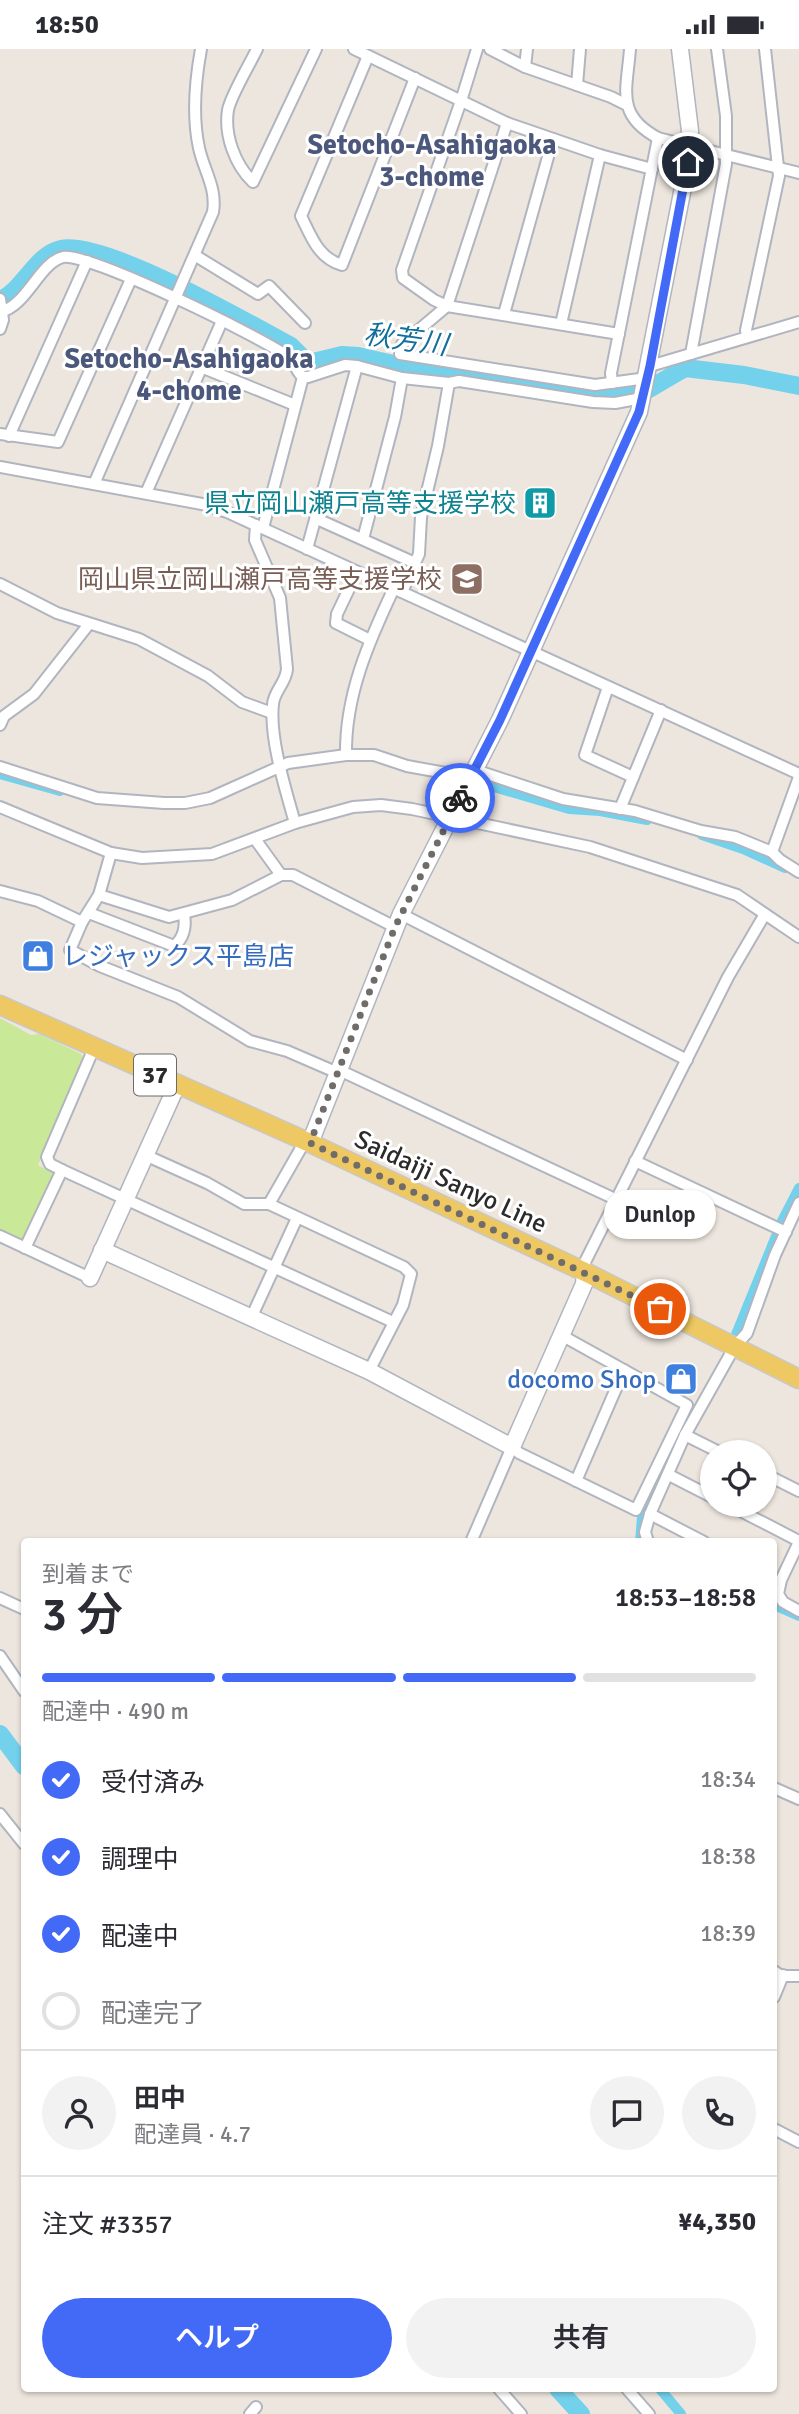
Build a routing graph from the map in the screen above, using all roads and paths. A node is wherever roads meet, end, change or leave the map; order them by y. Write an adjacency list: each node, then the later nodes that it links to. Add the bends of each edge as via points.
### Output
1 (201, 49): 28 (street, via 196,130 215,198)
2 (257, 49): 3 (street, via 228,109 234,156 253,182)
3 (316, 49)
4 (354, 49): 13 (street)
5 (477, 49): 17 (street)
6 (490, 49): 14 (street)
7 (527, 49): 14 (street)
8 (580, 49): 16 (street)
9 (630, 49): 18 (street)
10 (680, 49): 22 (main road)
11 (717, 49): 24 (street)
12 (765, 49): 25 (street)
13 (368, 56): 15 (street); 15 (street, via 301,216 314,243 333,262 342,265)
14 (525, 67): 16 (street)
15 (415, 78): 17 (street)
16 (576, 85): 18 (street)
17 (461, 101): 19 (street); 33 (street, via 402,270 403,278)
18 (625, 104): 20 (street, via 644,130)
19 (507, 123): 21 (street); 33 (street)
20 (658, 138): 22 (street); 26 (street)
21 (553, 139): 23 (street); 36 (street)
22 (690, 146): 24 (street); 51 (main road)
23 (600, 155): 26 (street); 40 (street)
24 (726, 155): 25 (street); 44 (street)
25 (779, 168): 27 (street); 43 (street)
26 (652, 169): 42 (street)
27 (799, 173)
28 (196, 256): 31 (street); 39 (street, via 258,294 269,286)
29 (87, 261): 30 (street); 34 (street, via 66,256 55,260 13,307); 53 (street)
30 (131, 279): 31 (street); 53 (street, via 58,442)
31 (179, 291): 37 (street); 55 (street)
32 (0, 299): 34 (street)
33 (447, 306): 36 (street); 50 (street, via 402,344 400,354 583,384)
34 (1, 309): 41 (street)
35 (799, 311): 38 (street)
36 (504, 314): 40 (street)
37 (222, 321): 46 (street); 47 (street, via 287,356)
38 (799, 322): 43 (street)
39 (305, 323)
40 (561, 324): 42 (street)
41 (0, 329)
42 (619, 334): 50 (street)
43 (747, 337): 44 (street)
44 (691, 354): 51 (street)
45 (357, 366): 47 (street); 48 (street); 57 (street)
46 (201, 367): 52 (street); 56 (street)
47 (303, 377): 52 (street)
48 (402, 377): 49 (street); 59 (street)
49 (449, 383): 51 (street, via 615,403); 61 (street)
50 (612, 383): 51 (street)
51 (645, 383): 67 (main road, via 639,412)
52 (295, 405): 58 (street)
53 (5, 435)
54 (0, 467): 55 (street)
55 (94, 484): 56 (street)
56 (146, 493): 58 (street, via 202,504)
57 (317, 519): 59 (street); 60 (street)
58 (260, 526): 60 (street); 70 (street, via 255,540 280,598 287,669)
59 (363, 539): 61 (street)
60 (307, 549): 62 (street)
61 (415, 563): 64 (street)
62 (357, 572): 64 (street); 66 (street, via 336,623)
63 (0, 584): 65 (street)
64 (398, 590): 66 (street); 67 (street)
65 (89, 624): 70 (street, via 139,639 208,676 242,702); 71 (street, via 34,694 4,716)
66 (370, 640): 72 (street, via 352,691)
67 (530, 650): 68 (street); 75 (main road)
68 (608, 687): 69 (street); 77 (street, via 586,755)
69 (661, 710): 76 (street); 77 (street)
70 (272, 713): 73 (street)
71 (0, 725)
72 (346, 755): 73 (street); 75 (street, via 374,755 457,775)
73 (280, 765): 74 (street, via 210,798 185,803 97,798); 81 (street)
74 (0, 767)
75 (475, 771): 79 (street, via 563,799); 80 (main road)
76 (799, 775): 83 (street)
77 (634, 776): 79 (street)
78 (0, 807): 84 (street)
79 (621, 809): 83 (street, via 735,837)
80 (451, 817): 81 (street, via 381,806 353,807); 90 (street, via 590,847 737,895); 92 (main road)
81 (295, 824): 82 (street)
82 (255, 839): 84 (street, via 212,854 142,858); 86 (street)
83 (772, 852): 85 (street)
84 (111, 853): 88 (street)
85 (799, 872)
86 (281, 875): 89 (street, via 232,900); 92 (street, via 293,874)
87 (0, 891): 91 (street)
88 (99, 895): 89 (street, via 160,915); 91 (street)
89 (184, 914): 91 (street, via 186,924 174,946)
90 (765, 914): 93 (street); 96 (street)
91 (85, 918): 97 (street, via 70,950 177,997 250,1041)
92 (398, 920): 96 (street); 97 (main road)
93 (799, 937)
94 (0, 1005): 95 (main road, Saidaiji Sanyo Line / 37)
95 (94, 1048): 98 (main road, Saidaiji Sanyo Line / 37); 102 (street, via 47,1157)
96 (687, 1060): 101 (street)
97 (338, 1071): 99 (main road); 104 (street)
98 (177, 1085): 99 (main road, Saidaiji Sanyo Line / 37); 100 (main road)
99 (308, 1142): 106 (street); 113 (main road, Saidaiji Sanyo Line / 37)
100 (145, 1155): 103 (main road); 106 (street, via 244,1204)
101 (635, 1161): 104 (street); 108 (street)
102 (62, 1170): 103 (street); 110 (street)
103 (125, 1199): 111 (main road); 112 (street)
104 (615, 1199): 113 (street, via 585,1262)
105 (799, 1203): 108 (street)
106 (269, 1204): 107 (street)
107 (297, 1218): 112 (street); 116 (street, via 404,1266 411,1274)
108 (786, 1231): 118 (street, via 747,1333)
109 (0, 1236): 110 (street)
110 (25, 1248): 114 (street)
111 (102, 1250): 114 (main road); 115 (main road)
112 (274, 1267): 115 (street); 116 (street)
113 (585, 1272): 117 (main road, via 584,1285); 118 (main road, Saidaiji Sanyo Line / 37)
114 (90, 1278)
115 (252, 1316): 120 (main road)
116 (393, 1322): 120 (street)
117 (561, 1335): 119 (street); 124 (main road)
118 (735, 1346): 121 (main road, Saidaiji Sanyo Line / 37); 122 (street)
119 (624, 1370): 127 (street); 127 (street, via 687,1405 636,1510)
120 (369, 1371): 124 (main road)
121 (799, 1380)
122 (685, 1435): 123 (street); 125 (street)
123 (700, 1442)
124 (512, 1447): 127 (street); 132 (street)
125 (669, 1475): 128 (street); 130 (street)
126 (777, 1480): 129 (street)
127 (576, 1481)
128 (700, 1490)
129 (799, 1491)
130 (650, 1514): 133 (street); 134 (street)
131 (752, 1517): 135 (street)
132 (473, 1538)
133 (647, 1538)
134 (696, 1538)
135 (799, 1541): 136 (street)
136 (777, 1578): 139 (street, via 783,1602)
137 (0, 1598): 138 (street)
138 (21, 1608)
139 (799, 1611)
140 (0, 1656): 141 (street)
141 (21, 1688)
142 (777, 1789): 143 (street)
143 (799, 1799)
144 (0, 1814): 145 (street)
145 (21, 1840)
146 (778, 1973): 147 (street)
147 (799, 1976)
148 (777, 2131): 149 (street)
149 (799, 2142)
150 (502, 2392): 152 (street)
151 (630, 2392): 153 (street)
152 (521, 2414)
153 (649, 2414)

